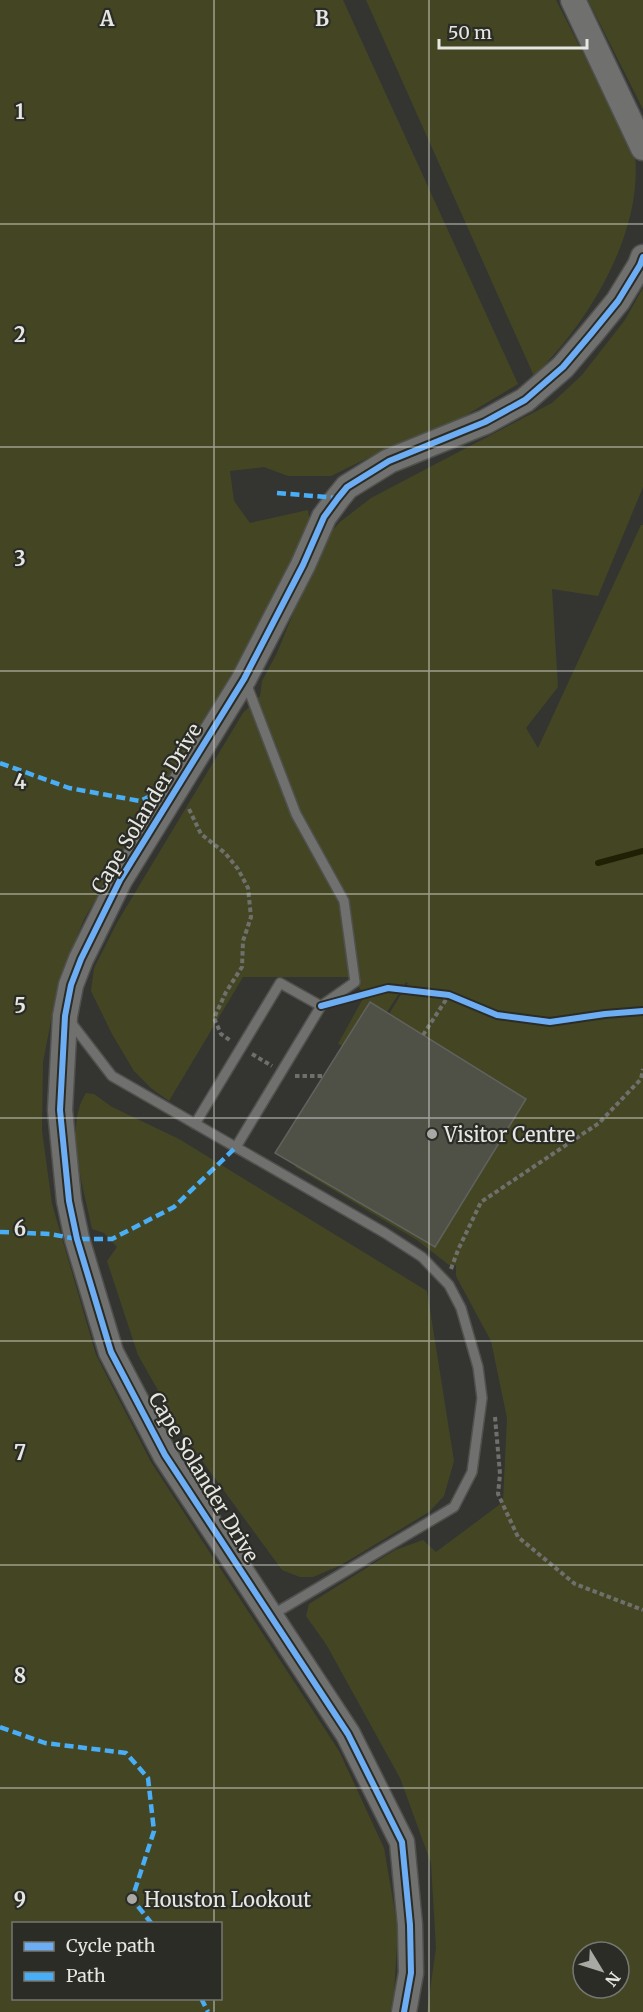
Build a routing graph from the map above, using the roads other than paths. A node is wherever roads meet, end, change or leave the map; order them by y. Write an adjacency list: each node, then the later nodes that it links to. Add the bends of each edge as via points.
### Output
1 (573, 0): 2 (street)
2 (643, 148)
3 (643, 256): 4 (street, Cape Solander Drive, via 618,301 563,367 525,400 485,422 389,461 347,487 324,517)
4 (244, 679): 5 (lane, via 296,814 344,901 355,982); 6 (street, Cape Solander Drive, via 120,880 81,959)
5 (321, 1006): 7 (lane, via 280,983); 8 (lane)
6 (65, 1016): 7 (lane, via 112,1076); 9 (street, Cape Solander Drive, via 60,1110 69,1201 111,1352 165,1455)
7 (195, 1124): 8 (lane)
8 (236, 1147): 9 (lane, via 422,1257 449,1285 461,1308 478,1367 482,1398 472,1472 453,1507)
9 (270, 1616): 10 (street, Cape Solander Drive, via 348,1734 402,1842 411,1973)
10 (404, 2012)

